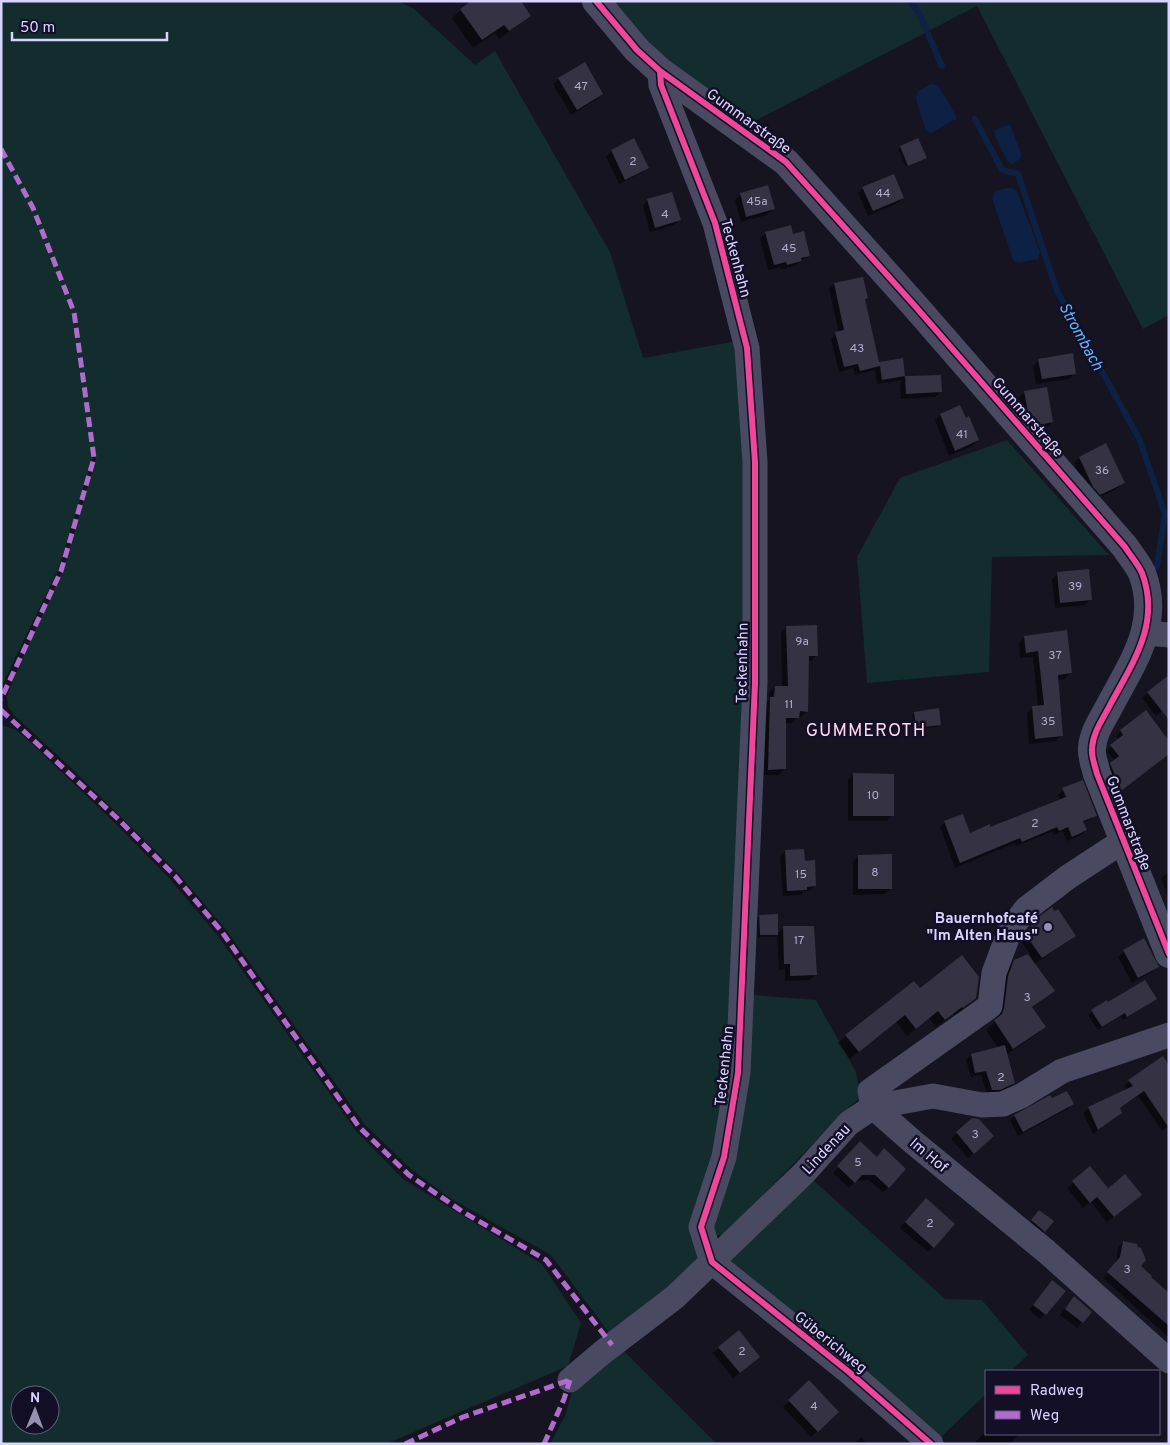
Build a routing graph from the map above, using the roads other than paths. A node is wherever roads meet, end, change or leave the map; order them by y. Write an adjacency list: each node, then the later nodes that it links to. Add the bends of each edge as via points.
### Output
1 (596, 1): 2 (street, Gummarstraße)
2 (660, 71): 3 (street, Gummarstraße, via 786,162 909,299 1125,547 1141,572 1148,597 1148,621); 8 (street, Teckenhahn, via 661,85 715,223 747,348 755,462 755,683 738,1074 724,1157 701,1227)
3 (1157, 634): 4 (street, Gummarstraße, via 1134,660 1095,732 1092,749 1097,774)
4 (1123, 841): 5 (street, Gummarstraße); 7 (street, via 1026,909 1010,930 994,973 990,1006 870,1091)
5 (1169, 954)
6 (1169, 1035): 7 (street, Lindenau, via 1062,1071 1003,1104 982,1105 933,1096)
7 (873, 1107): 8 (street, Lindenau, via 849,1123 804,1173); 9 (street, Im Hof, via 1046,1252)
8 (712, 1262): 10 (street, Lindenau, via 675,1297); 11 (street, Güberichweg, via 849,1372)
9 (1169, 1361)
10 (570, 1380)
11 (931, 1444)

